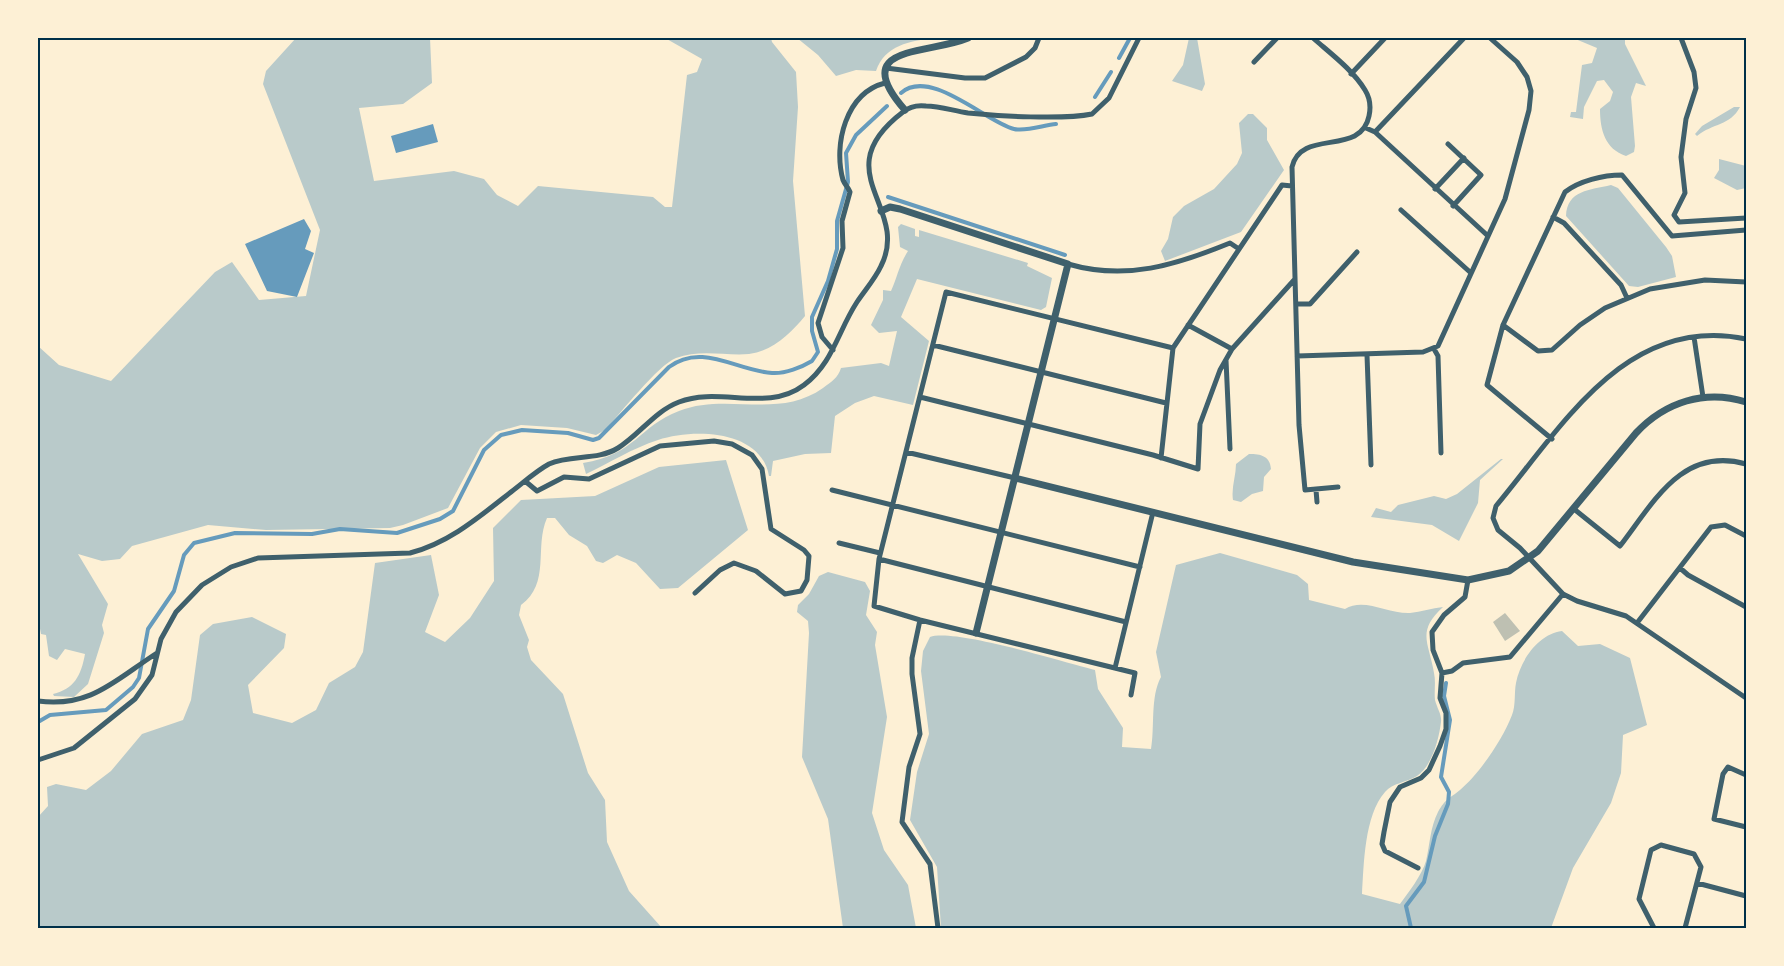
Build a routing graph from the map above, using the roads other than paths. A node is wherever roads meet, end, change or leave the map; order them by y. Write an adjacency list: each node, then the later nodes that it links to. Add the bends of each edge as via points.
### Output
1 (968, 38): 11 (street, via 903,53)
2 (1039, 38): 11 (street, via 1026,57 985,78)
3 (1139, 38): 14 (street, via 1109,98 1092,114 979,114 926,106)
4 (1277, 38): 10 (street)
5 (1313, 38): 12 (street)
6 (1385, 38): 12 (street)
7 (1464, 38): 16 (street)
8 (1490, 38): 27 (street, via 1521,67 1531,95 1505,199)
9 (1681, 38): 25 (street, via 1696,88 1686,119 1681,157 1685,193 1674,215 1682,222)
10 (1254, 62)
11 (886, 68): 13 (street)
12 (1351, 74): 15 (street, via 1369,98)
13 (885, 83): 14 (street); 44 (street, via 868,90 847,116 842,137 849,198 842,221 843,248 818,323 822,337)
14 (904, 110): 23 (street, via 878,138 868,158 868,176)
15 (1366, 128): 16 (street); 19 (street, via 1354,138 1301,152 1293,163)
16 (1375, 132): 20 (street)
17 (1448, 144): 18 (street)
18 (1464, 158): 20 (street); 21 (street, via 1481,175)
19 (1292, 186): 28 (street, via 1282,185); 32 (street)
20 (1435, 189): 21 (street)
21 (1453, 206): 27 (street)
22 (1401, 210): 31 (street)
23 (881, 211): 30 (street, via 890,207 900,209); 44 (street, via 887,231 886,254 856,302)
24 (1553, 217): 26 (street, via 1572,186 1610,175 1622,176 1672,236); 34 (street, via 1579,238 1621,285); 38 (street)
25 (1746, 218)
26 (1746, 230)
27 (1488, 237): 31 (street)
28 (1239, 249): 30 (street, via 1230,243 1141,272 1100,271); 37 (street)
29 (1357, 252): 35 (street, via 1310,304)
30 (1068, 264): 36 (street)
31 (1472, 273): 45 (street)
32 (1295, 278): 35 (street); 43 (street)
33 (1746, 282): 34 (street, via 1682,282)
34 (1627, 298): 38 (street, via 1588,319 1552,350 1538,351)
35 (1296, 304): 47 (street)
36 (1054, 319): 41 (street, via 946,292); 42 (street); 49 (street)
37 (1188, 325): 42 (street); 43 (street)
38 (1503, 325): 55 (street, via 1487,385)
39 (1694, 337): 40 (street); 51 (street); 55 (street, via 1643,353 1618,367 1597,385)
40 (1746, 339)
41 (933, 345): 49 (street); 50 (street)
42 (1173, 348): 53 (street)
43 (1232, 349): 48 (street)
44 (833, 350): 63 (street, via 815,375 787,395 685,400 671,405 611,452 562,459)
45 (1434, 350): 46 (street); 58 (street, via 1438,356)
46 (1367, 355): 47 (street); 61 (street)
47 (1297, 356): 66 (street, via 1302,472 1305,490)
48 (1226, 358): 56 (street); 59 (street, via 1200,424 1198,468)
49 (1041, 372): 53 (street); 54 (street)
50 (920, 397): 54 (street); 57 (street)
51 (1703, 397): 52 (street); 69 (street, via 1675,405 1647,422)
52 (1746, 402)
53 (1166, 403): 59 (street)
54 (1028, 425): 59 (street); 62 (street)
55 (1552, 439): 75 (street, via 1493,514 1498,530)
56 (1230, 448)
57 (906, 452): 62 (street); 68 (street)
58 (1442, 453)
59 (1161, 458)
60 (1746, 464): 69 (street, via 1710,461 1683,471 1620,546)
61 (1371, 465)
62 (1015, 478): 70 (street); 71 (street)
63 (525, 481): 80 (street, via 537,491 564,477 589,478 668,444 714,441 745,450 762,469 769,526 808,556 806,584 801,591 785,594 756,571 734,563); 87 (street, via 476,520 428,548 410,553 277,557 240,562 202,585 184,602 165,631)
64 (1338, 488): 66 (street)
65 (832, 490): 68 (street)
66 (1316, 490): 67 (street)
67 (1317, 502)
68 (892, 505): 71 (street); 74 (street)
69 (1574, 509): 75 (street)
70 (1153, 512): 76 (street); 78 (street, via 1353,562)
71 (1001, 533): 76 (street); 79 (street)
72 (1746, 536): 77 (street, via 1725,525 1712,528)
73 (839, 543): 74 (street)
74 (880, 556): 79 (street); 83 (street, via 874,606)
75 (1529, 558): 78 (street, via 1503,574); 81 (street)
76 (1140, 567): 84 (street)
77 (1680, 568): 82 (street); 85 (street)
78 (1468, 580): 89 (street, via 1466,597 1444,615 1432,632 1433,650)
79 (988, 587): 84 (street); 86 (street)
80 (694, 593)
81 (1563, 594): 85 (street, via 1620,613); 89 (street, via 1510,657 1463,663)
82 (1746, 607)
83 (920, 620): 86 (street); 99 (street, via 912,674 920,734 909,767 902,822 930,864)
84 (1126, 622): 88 (street)
85 (1637, 623): 91 (street)
86 (976, 633): 88 (street)
87 (157, 653): 92 (street, via 81,700); 93 (street, via 147,686 127,706 74,748)
88 (1115, 668): 90 (street, via 1136,673)
89 (1442, 673): 96 (street, via 1440,698 1446,725 1440,746 1429,770 1400,787 1390,802 1382,844 1388,853)
90 (1131, 695)
91 (1746, 698)
92 (38, 701)
93 (38, 760)
94 (1746, 775): 95 (street, via 1728,767 1723,774 1714,819)
95 (1746, 827)
96 (1418, 868)
97 (1697, 883): 98 (street); 100 (street, via 1701,867 1694,854 1661,845 1651,850 1639,899); 101 (street)
98 (1746, 896)
99 (938, 928)
100 (1654, 928)
101 (1685, 928)

